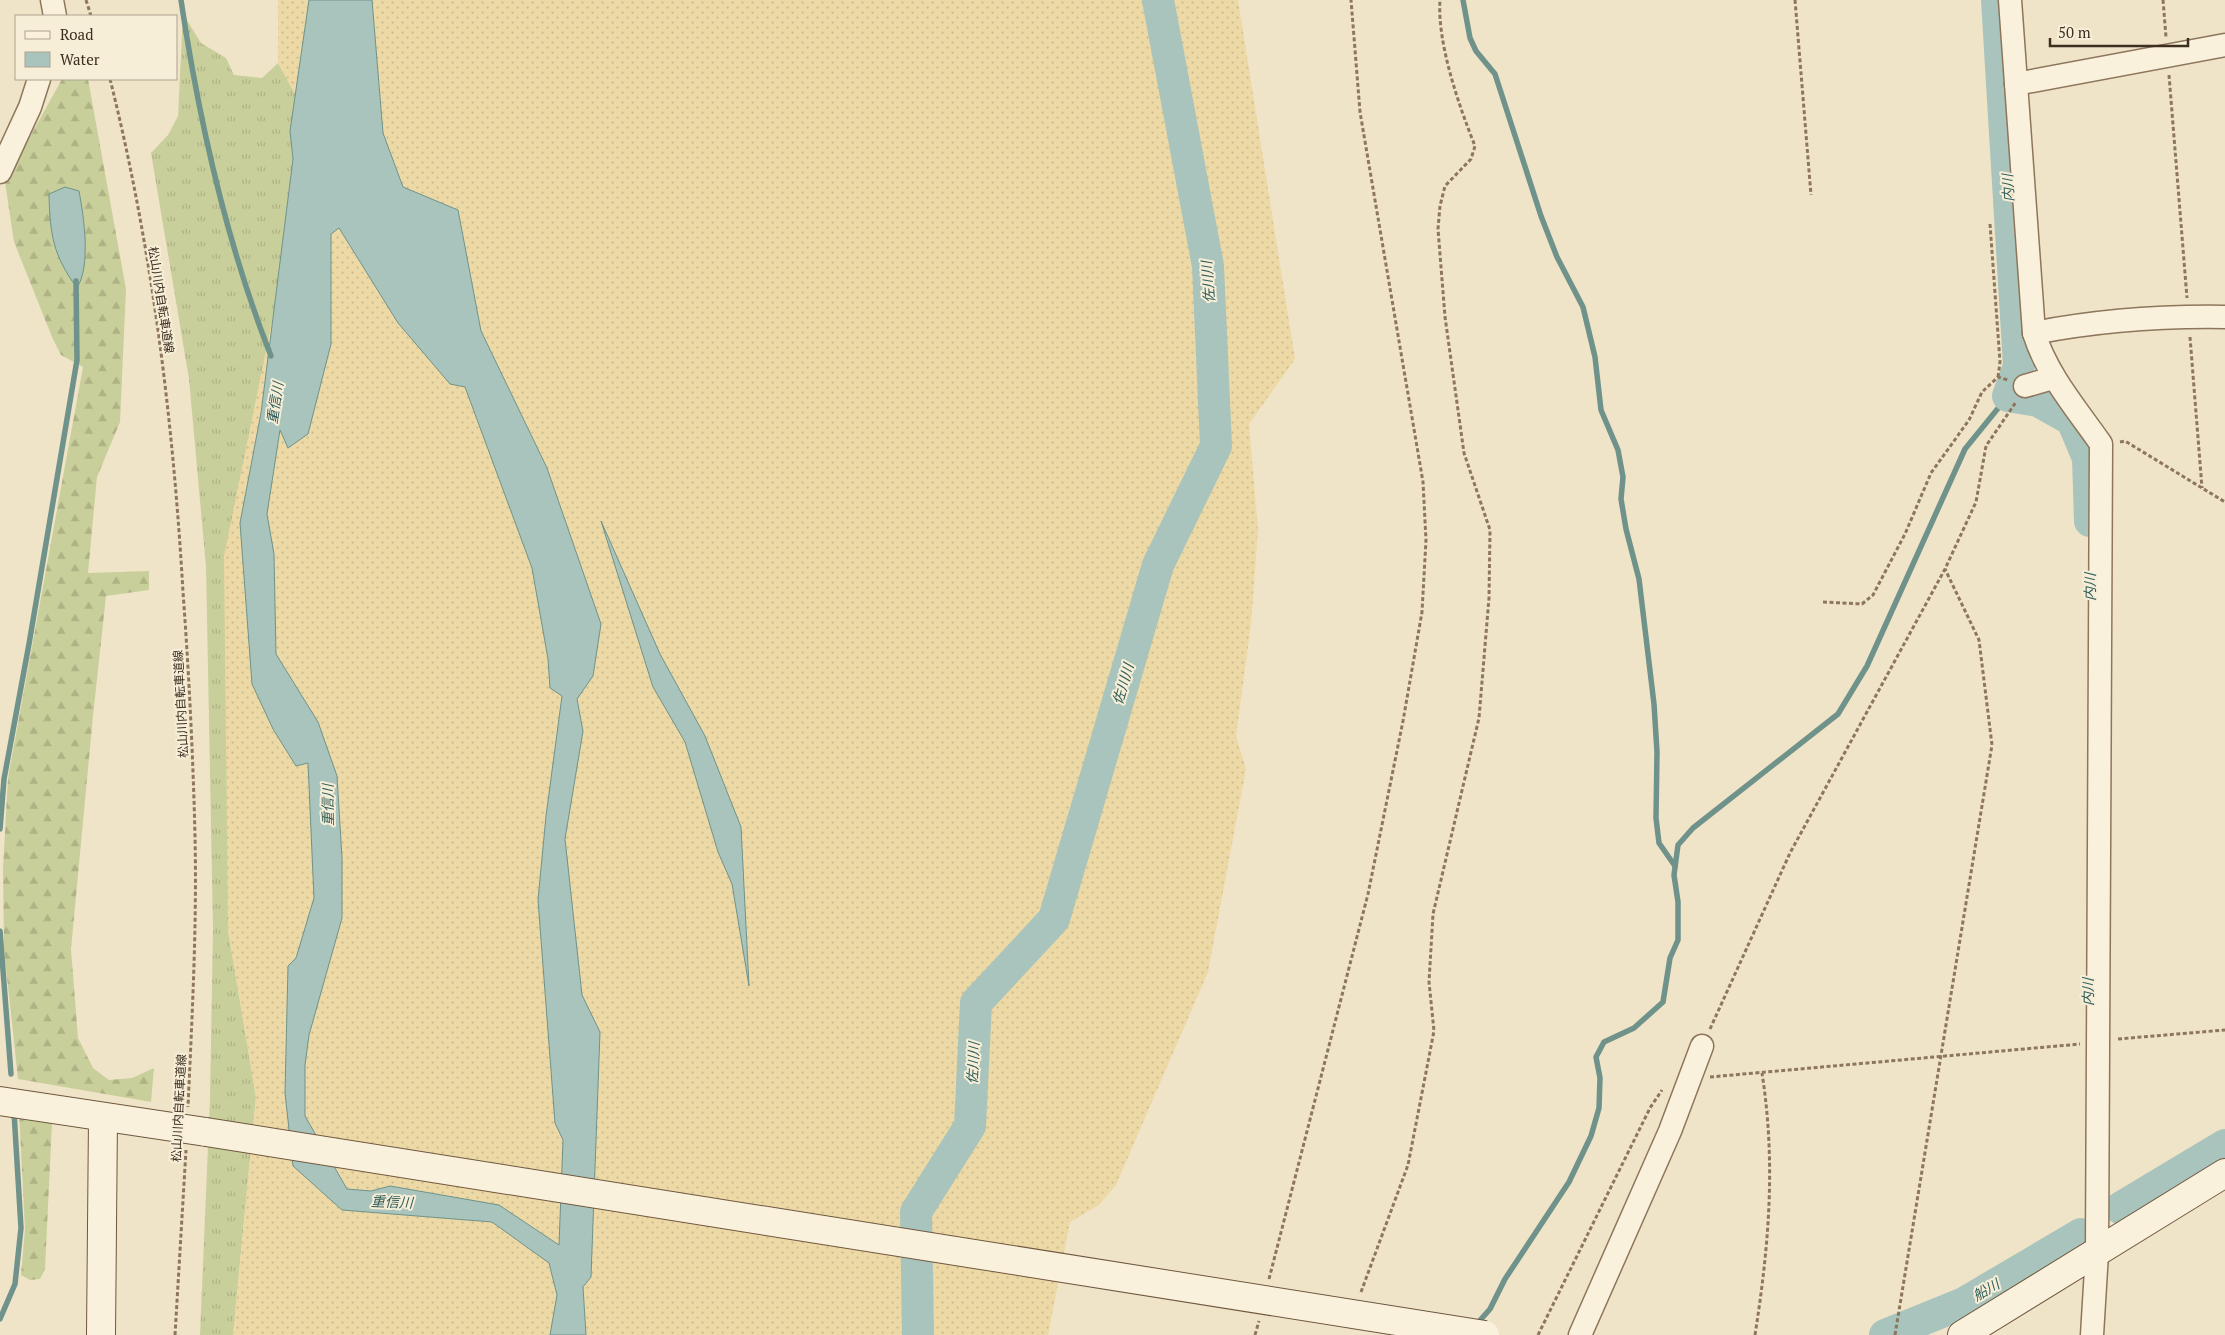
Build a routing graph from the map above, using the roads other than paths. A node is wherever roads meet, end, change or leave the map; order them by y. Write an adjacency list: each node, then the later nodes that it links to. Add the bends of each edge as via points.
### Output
1 (52, 0): 3 (street)
2 (2010, 0): 6 (street)
3 (55, 15)
4 (2225, 45): 6 (street)
5 (39, 80): 7 (street)
6 (2016, 84): 9 (street)
7 (0, 172)
8 (2225, 317): 9 (street, via 2188,317)
9 (2034, 333): 10 (street)
10 (2053, 378): 11 (street); 16 (street, via 2101,444 2090,1042)
11 (2015, 383)
12 (1702, 1046): 19 (street, via 1670,1131)
13 (0, 1101): 14 (street)
14 (103, 1118): 17 (street); 18 (street, bridge)
15 (2225, 1173): 16 (street)
16 (2097, 1253): 20 (street); 21 (street)
17 (101, 1335)
18 (1485, 1335)
19 (1580, 1335)
20 (1962, 1335)
21 (2092, 1335)

